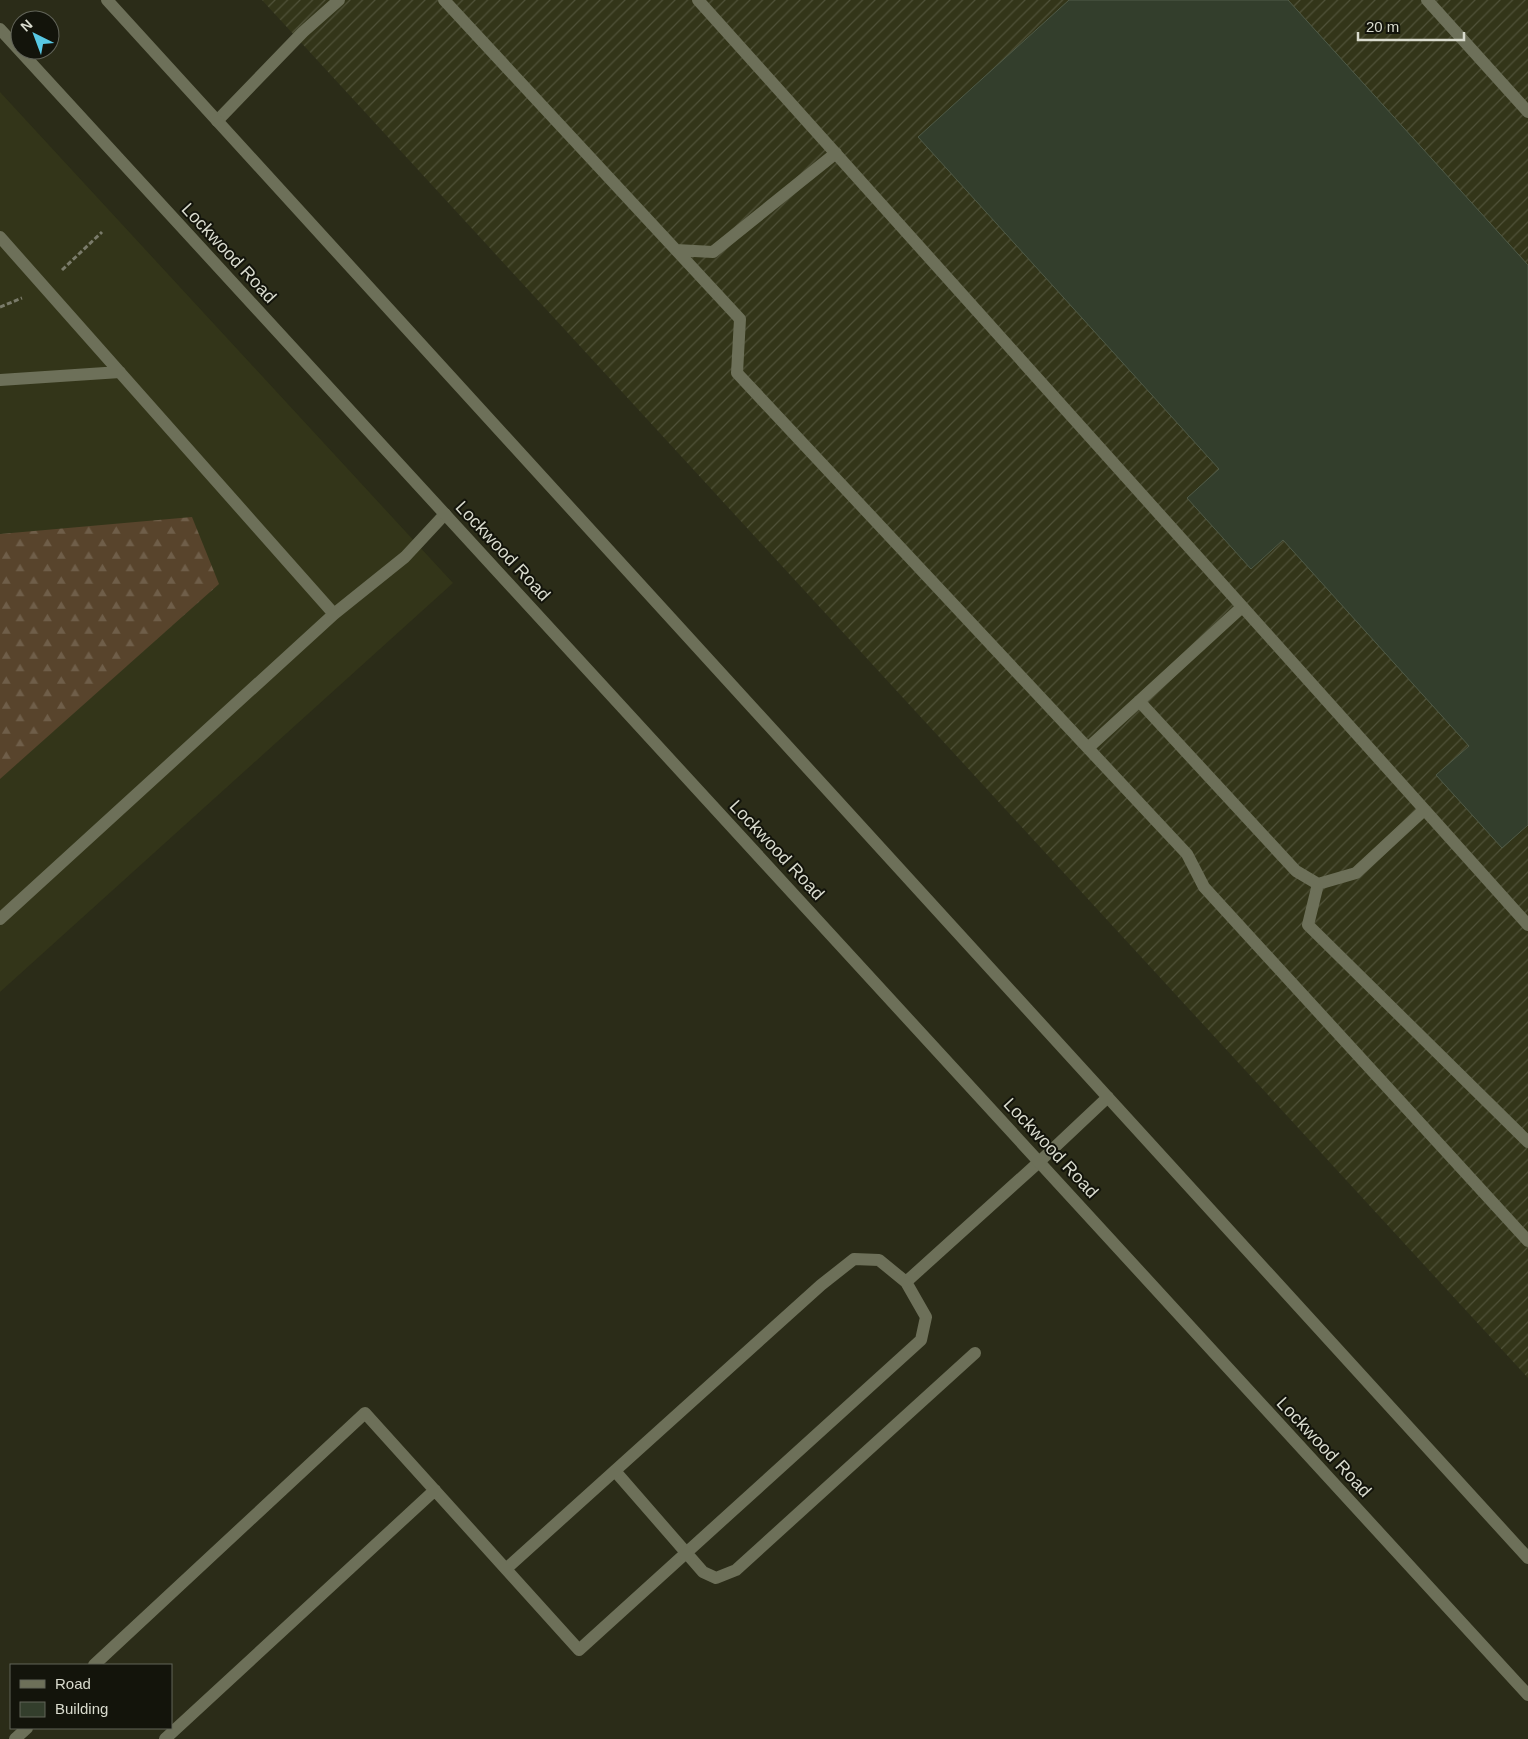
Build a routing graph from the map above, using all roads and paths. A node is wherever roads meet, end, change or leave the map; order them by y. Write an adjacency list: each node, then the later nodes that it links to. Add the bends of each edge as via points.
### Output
1 (107, 0): 8 (main road)
2 (339, 0): 8 (main road)
3 (444, 0): 11 (main road)
4 (698, 0): 9 (main road)
5 (1427, 0): 7 (main road)
6 (0, 29): 14 (main road, Lockwood Road)
7 (1528, 112)
8 (217, 120): 23 (main road)
9 (836, 154): 11 (main road, via 714,252); 15 (main road)
10 (0, 237): 12 (main road)
11 (676, 250): 18 (main road, via 740,319 737,373)
12 (120, 372): 13 (main road); 16 (main road)
13 (0, 380)
14 (445, 514): 16 (main road, via 405,557); 25 (main road, Lockwood Road)
15 (1242, 607): 17 (main road); 19 (main road)
16 (334, 614): 21 (main road)
17 (1139, 701): 18 (main road); 20 (main road, via 1296,870)
18 (1088, 748): 26 (main road, via 1188,854 1204,887)
19 (1424, 810): 20 (main road, via 1356,873); 22 (main road)
20 (1318, 884): 24 (main road, via 1308,925)
21 (0, 919)
22 (1528, 925)
23 (1108, 1097): 25 (main road); 32 (main road)
24 (1528, 1142)
25 (1039, 1162): 27 (main road); 35 (main road, Lockwood Road)
26 (1528, 1241)
27 (906, 1282): 29 (main road, via 879,1260 854,1258); 31 (main road, via 926,1318 921,1340)
28 (975, 1353): 31 (main road, via 736,1570 716,1578 704,1572)
29 (615, 1471): 31 (main road); 33 (main road)
30 (435, 1490): 33 (main road); 34 (main road, via 365,1413); 38 (main road)
31 (687, 1553): 33 (main road, via 579,1650)
32 (1528, 1558)
33 (507, 1568)
34 (95, 1664)
35 (1528, 1695)
36 (26, 1729): 37 (main road)
37 (15, 1739)
38 (165, 1739)

